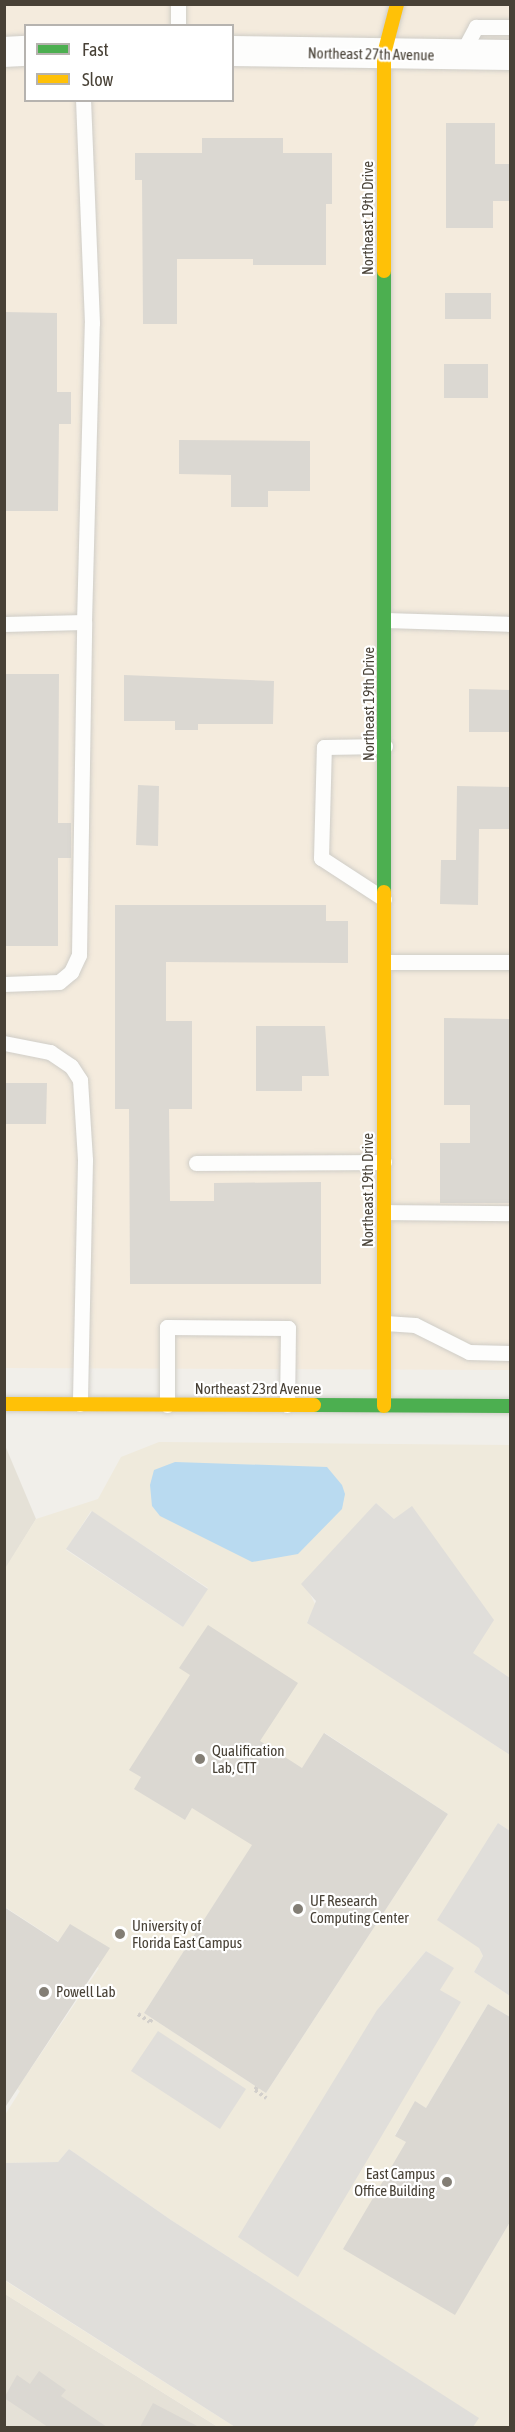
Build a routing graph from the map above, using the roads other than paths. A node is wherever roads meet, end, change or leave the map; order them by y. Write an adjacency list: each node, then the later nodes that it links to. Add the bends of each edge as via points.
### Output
1 (178, 4): 3 (lane)
2 (397, 4): 8 (street, Northeast 19th Drive)
3 (178, 24)
4 (510, 27): 9 (lane, via 476,27)
5 (24, 51): 7 (street)
6 (234, 51): 8 (street, Northeast 27th Avenue)
7 (4, 52)
8 (384, 54): 9 (street, Northeast 27th Avenue); 12 (street, Northeast 19th Drive)
9 (461, 55): 10 (street, Northeast 27th Avenue)
10 (510, 55)
11 (83, 102): 13 (lane, via 92,323)
12 (385, 620): 15 (lane); 16 (street, Northeast 19th Drive)
13 (84, 622): 14 (lane); 20 (lane, via 79,955 71,972 59,982)
14 (4, 624)
15 (510, 624)
16 (385, 746): 17 (street, Northeast 19th Drive); 17 (lane, via 324,747 321,858)
17 (386, 900): 18 (street, Northeast 19th Drive)
18 (386, 962): 19 (lane); 22 (street, Northeast 19th Drive)
19 (510, 962)
20 (4, 984)
21 (4, 1043): 29 (lane, via 50,1052 70,1066 80,1080 85,1161)
22 (384, 1162): 23 (lane); 24 (street, Northeast 19th Drive)
23 (196, 1163)
24 (384, 1212): 25 (lane); 26 (street, Northeast 19th Drive)
25 (510, 1213)
26 (385, 1323): 27 (lane, via 415,1325 469,1352); 32 (street, Northeast 19th Drive)
27 (510, 1353)
28 (4, 1404): 29 (street, Northeast 23rd Avenue)
29 (80, 1404): 30 (street, Northeast 23rd Avenue)
30 (167, 1405): 31 (street, Northeast 23rd Avenue); 31 (lane, via 167,1327 288,1328)
31 (287, 1405): 32 (street, Northeast 23rd Avenue)
32 (384, 1406): 33 (street, Northeast 23rd Avenue)
33 (510, 1406)

